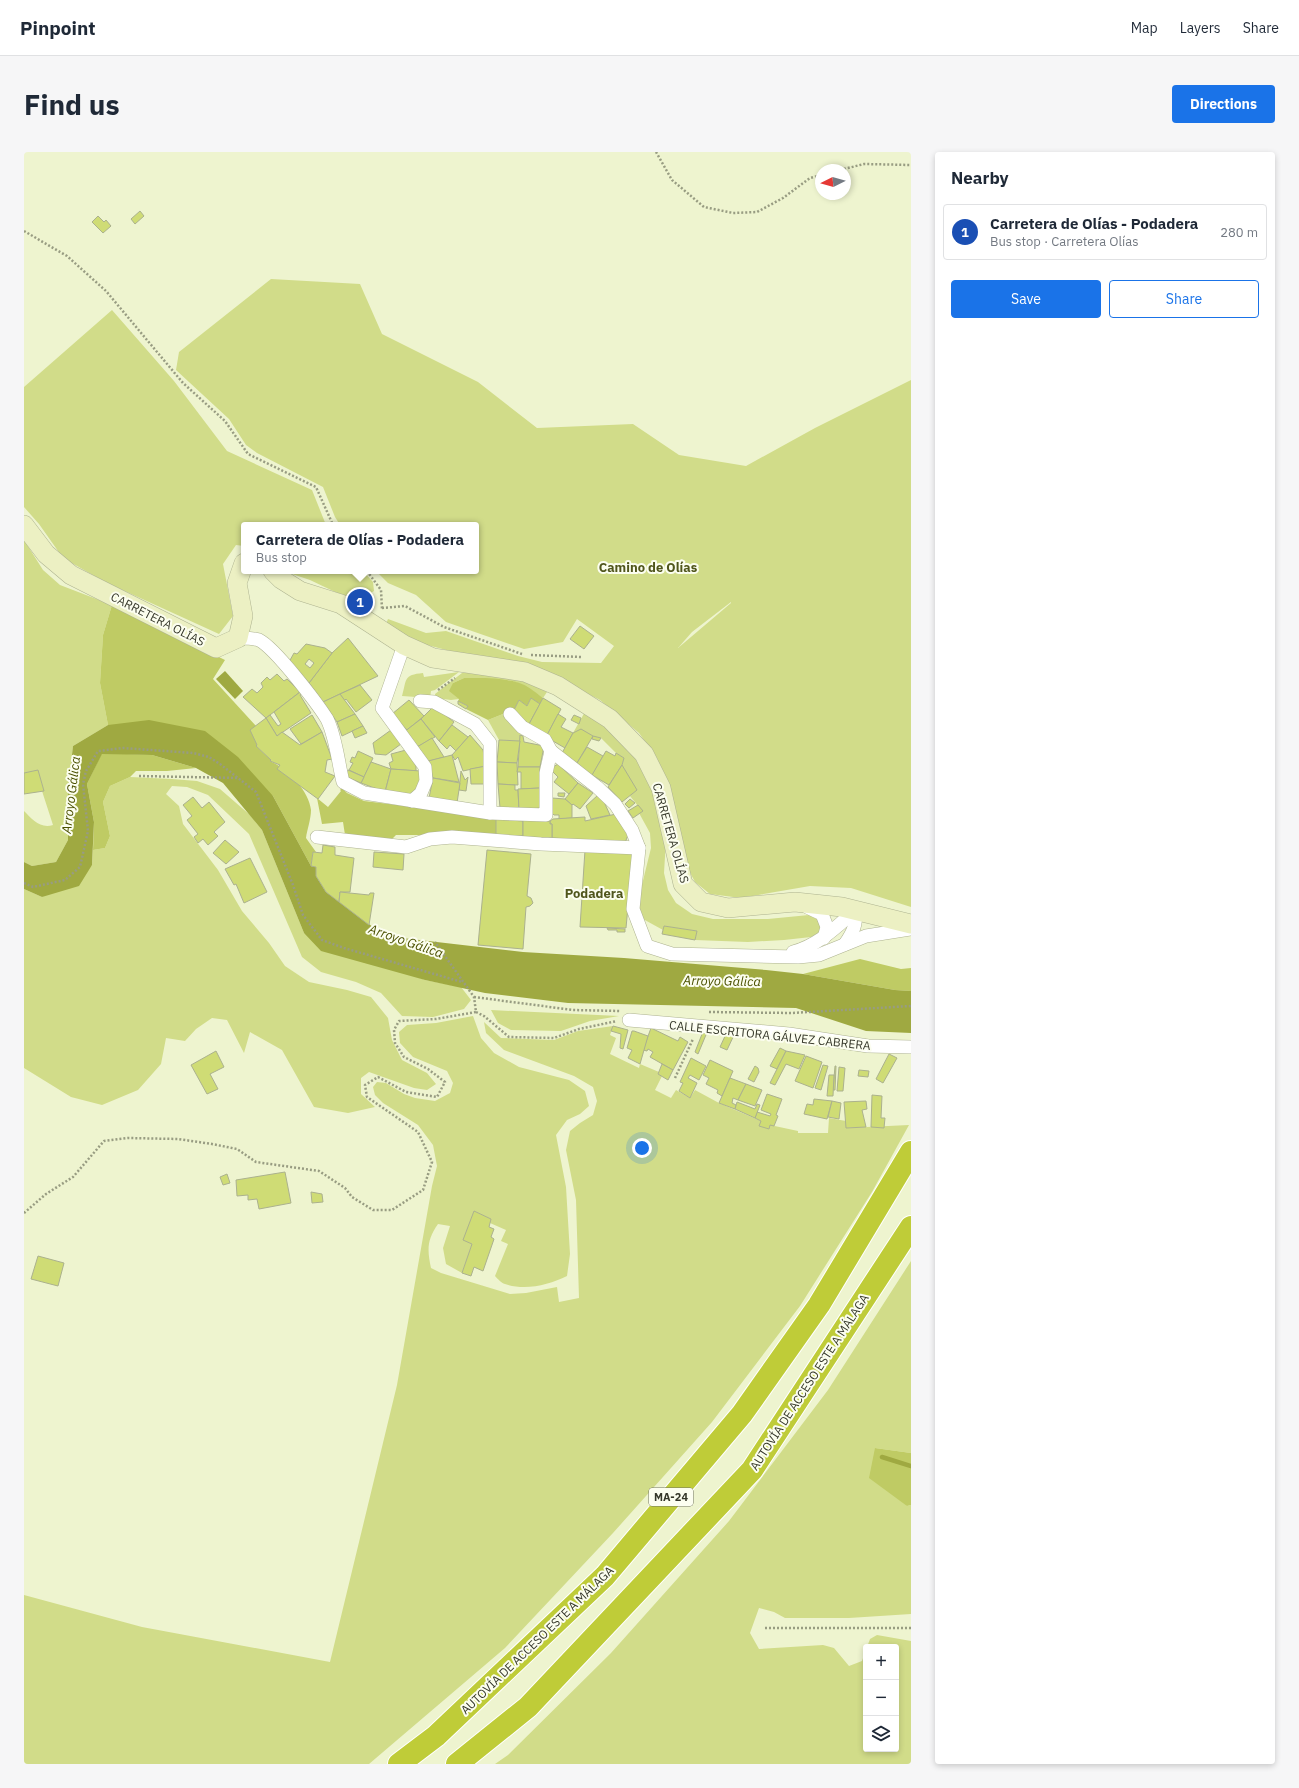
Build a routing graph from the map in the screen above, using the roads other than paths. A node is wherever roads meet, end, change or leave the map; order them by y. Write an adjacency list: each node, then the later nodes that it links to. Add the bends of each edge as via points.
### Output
1 (24, 526): 4 (main road, CARRETERA OLÍAS, via 46,554 71,575 216,648)
2 (241, 572): 4 (main road, via 237,583 243,616)
3 (276, 574): 5 (main road, CARRETERA OLÍAS, via 300,591 341,604)
4 (238, 638): 9 (street, via 259,640 273,651 303,686 327,720 343,782 364,793)
5 (404, 645): 9 (street, via 382,708 425,767 426,781 421,793); 13 (main road, CARRETERA OLÍAS, via 433,658 525,672 558,686 610,719 644,754 661,788 683,884 701,902 728,908)
6 (420, 701): 10 (street, via 434,702 475,724 490,743)
7 (510, 714): 8 (street, via 522,727 545,740)
8 (551, 751): 10 (street, via 546,773 546,815); 12 (street, via 615,804 632,830)
9 (412, 801): 10 (street)
10 (490, 813)
11 (317, 837): 12 (street, via 406,848 430,839 452,837)
12 (639, 848): 19 (street, via 633,909 647,946 672,954)
13 (795, 902): 14 (main road, CARRETERA OLÍAS); 17 (street, via 822,914 827,927)
14 (856, 910): 15 (main road, CARRETERA OLÍAS); 17 (street); 18 (street, via 853,933)
15 (911, 924)
16 (911, 929): 18 (street, via 866,936)
17 (824, 938): 19 (street, via 806,948)
18 (845, 944): 19 (street, via 819,955)
19 (778, 956)
20 (629, 1020): 21 (street, CALLE ESCRITORA GÁLVEZ CABRERA, via 789,1034 868,1046)
21 (911, 1047)
22 (911, 1152): 24 (highway, AUTOVÍA DE ACCESO ESTE A MÁLAGA / MA-24, via 819,1305 742,1414 605,1576 436,1736)
23 (911, 1227): 25 (highway, AUTOVÍA DE ACCESO ESTE A MÁLAGA / MA-24, via 752,1470 528,1707)
24 (399, 1764)
25 (457, 1764)

